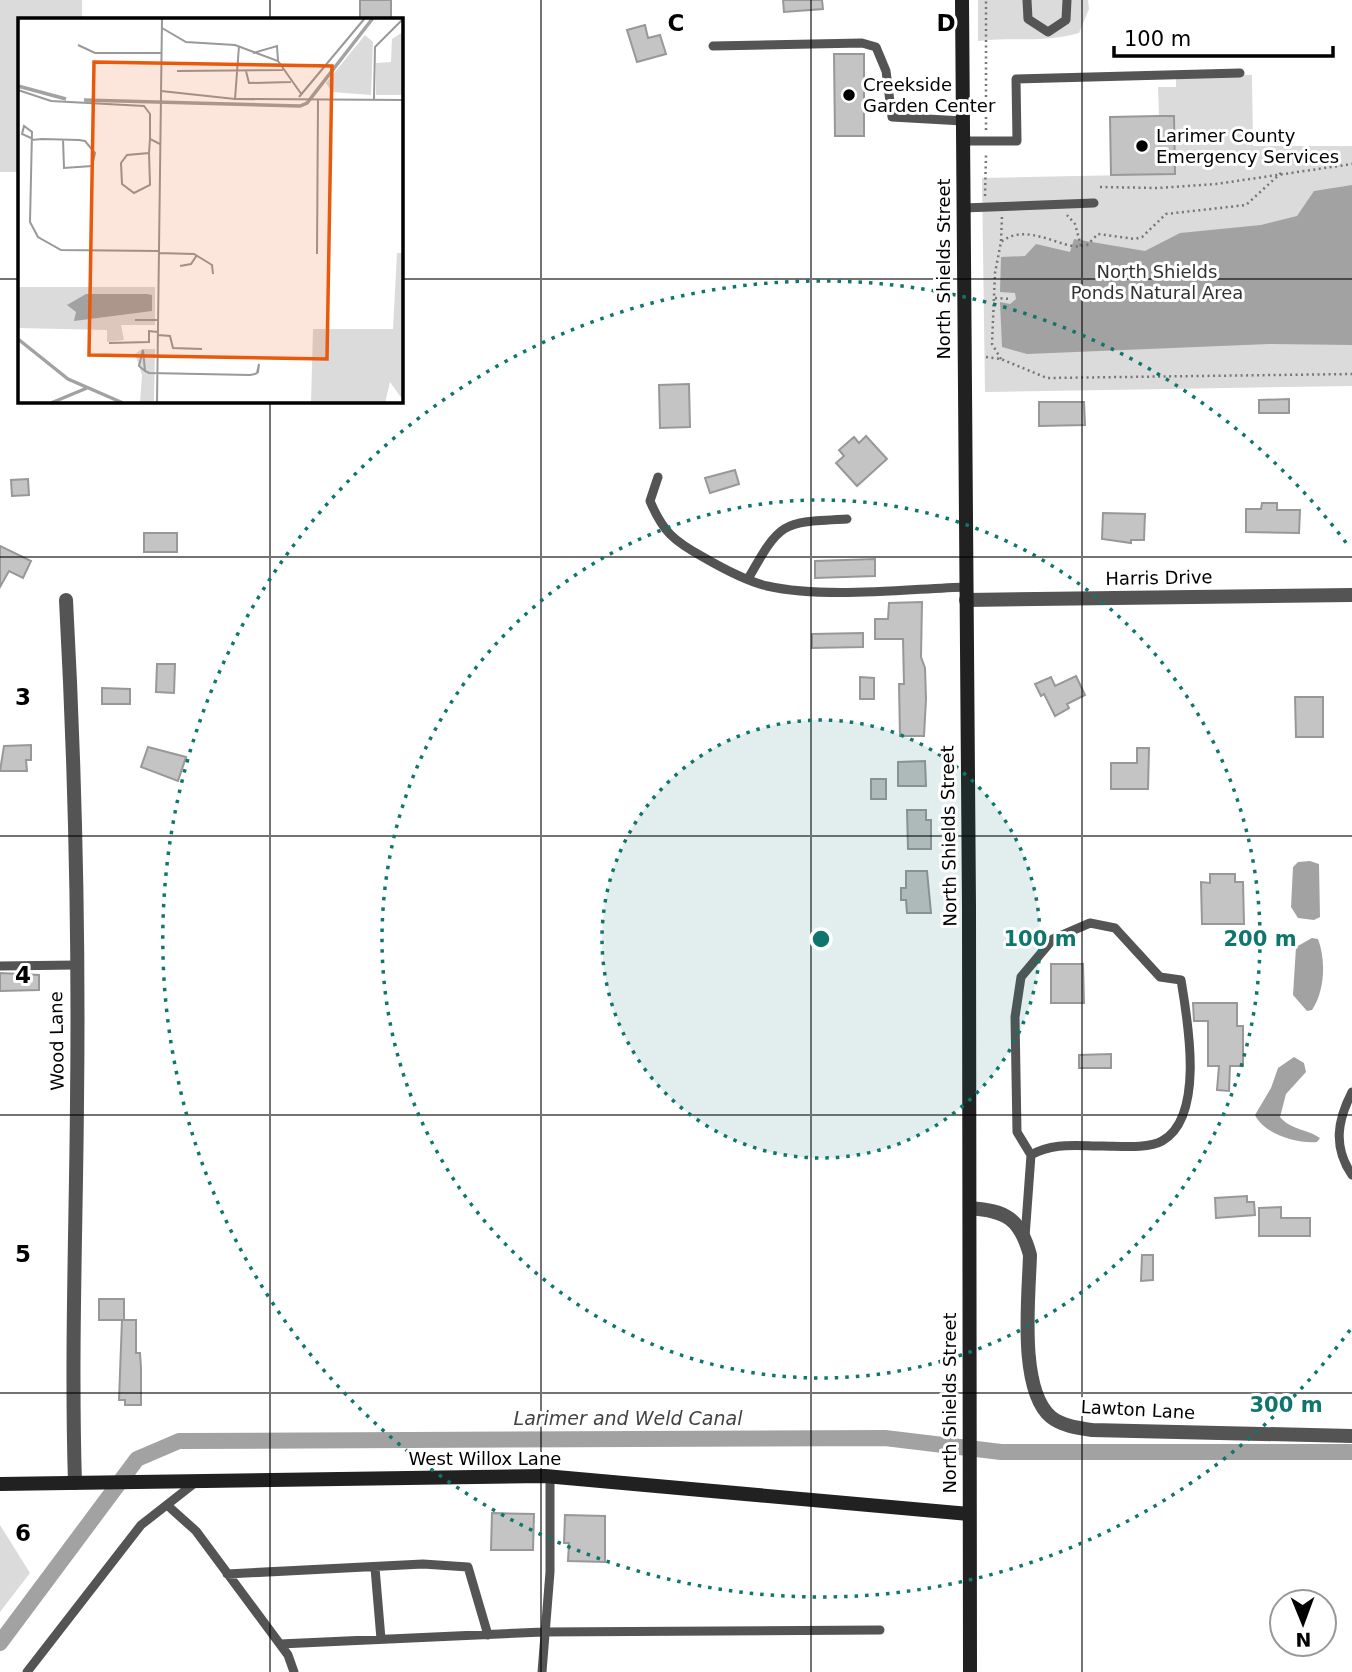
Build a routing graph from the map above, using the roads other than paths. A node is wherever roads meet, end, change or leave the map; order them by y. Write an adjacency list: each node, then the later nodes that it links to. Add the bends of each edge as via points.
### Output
1 (962, 0): 6 (main road, North Shields Street)
2 (1027, 0): 3 (lane, via 1028,19 1048,32 1066,20)
3 (1067, 0)
4 (713, 46): 6 (lane, via 862,43 876,47 883,60 892,117)
5 (1240, 74): 7 (lane, via 1016,79 1017,141)
6 (962, 121): 7 (main road, North Shields Street)
7 (962, 141): 9 (main road, North Shields Street)
8 (1094, 203): 9 (lane)
9 (962, 208): 13 (main road, North Shields Street)
10 (658, 477): 12 (lane, via 650,501 661,528 682,545)
11 (846, 519): 12 (lane, via 799,522 780,529)
12 (748, 579): 13 (lane, via 785,589)
13 (966, 593): 14 (street, Harris Drive); 21 (main road, North Shields Street)
14 (1352, 595)
15 (66, 600): 16 (street, Wood Lane, via 74,743)
16 (76, 965): 17 (lane); 26 (street, Wood Lane)
17 (0, 966)
18 (1352, 1092): 20 (lane, via 1337,1134)
19 (1031, 1155): 19 (lane, via 1047,1146 1160,1142 1180,1127 1188,1099 1189,1026 1181,980 1160,977 1115,928 1090,923 1053,939 1021,978 1015,1017 1017,1132); 22 (lane)
20 (1352, 1175)
21 (970, 1208): 22 (street, via 1002,1213 1017,1224); 29 (main road, North Shields Street)
22 (1025, 1239): 23 (street, Lawton Lane, via 1030,1255 1032,1380 1040,1404 1052,1418 1092,1430)
23 (1352, 1436)
24 (550, 1476): 25 (main road, West Willox Lane); 29 (main road, West Willox Lane); 33 (lane, via 550,1572)
25 (197, 1481): 26 (main road, West Willox Lane); 28 (lane)
26 (75, 1483): 27 (main road, West Willox Lane)
27 (0, 1484)
28 (167, 1505): 31 (lane, via 196,1531); 37 (lane, via 141,1525)
29 (969, 1514): 40 (main road, North Shields Street)
30 (375, 1568): 31 (lane); 34 (lane, via 468,1567); 35 (lane)
31 (227, 1573): 36 (lane)
32 (880, 1630): 33 (lane)
33 (543, 1632): 34 (lane); 39 (lane)
34 (488, 1635): 35 (lane)
35 (381, 1639): 36 (lane)
36 (279, 1644): 38 (lane)
37 (27, 1672)
38 (294, 1672)
39 (541, 1672)
40 (970, 1672)

